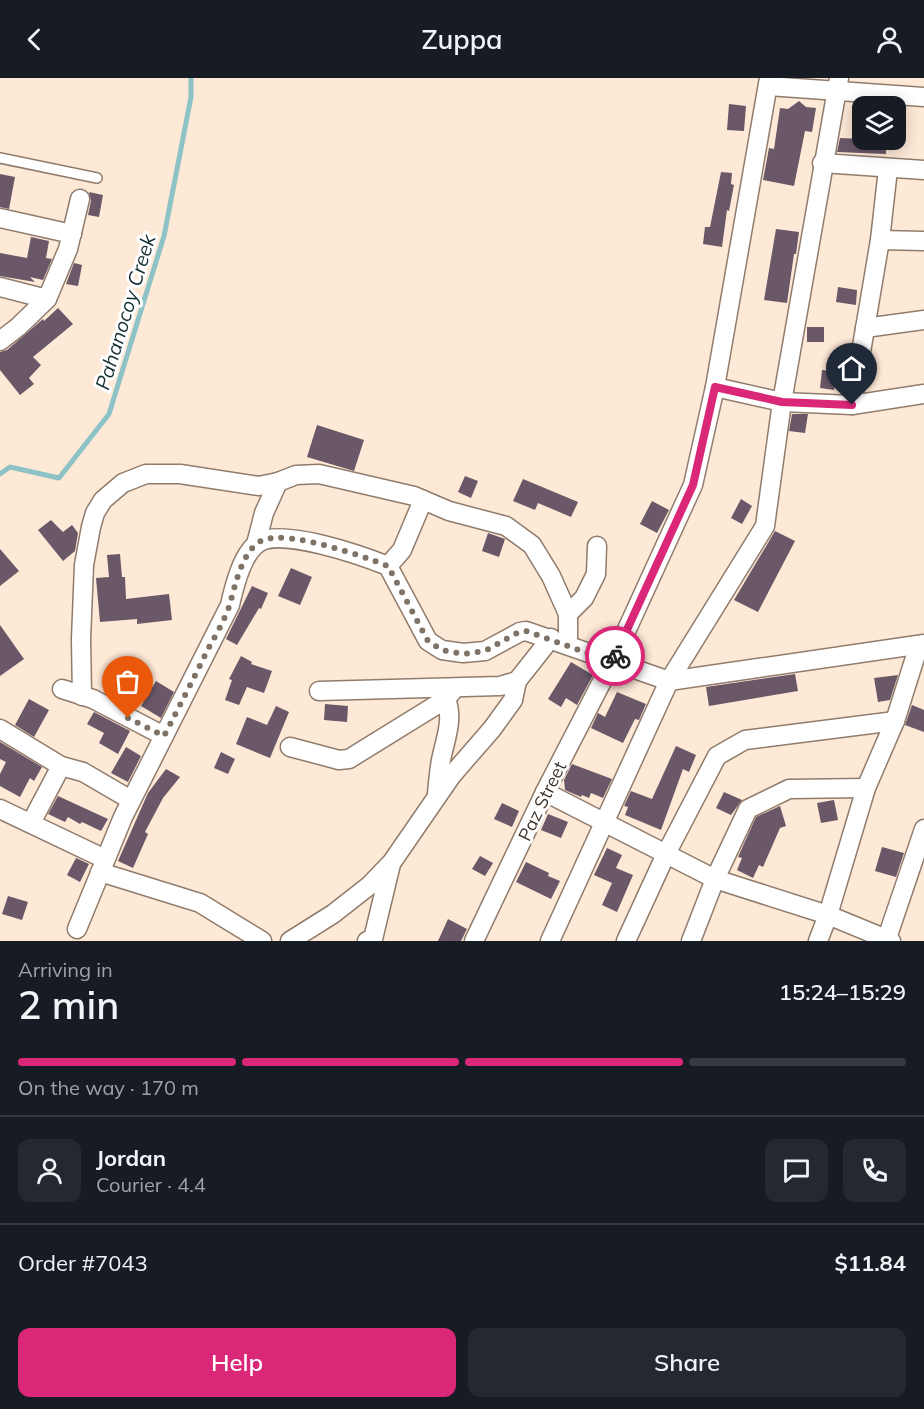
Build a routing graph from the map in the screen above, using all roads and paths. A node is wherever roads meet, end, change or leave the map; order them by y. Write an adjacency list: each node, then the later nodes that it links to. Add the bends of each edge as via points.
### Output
1 (769, 82): 2 (street); 20 (street, Paz Street)
2 (837, 85): 3 (street); 6 (street)
3 (905, 87): 4 (street)
4 (924, 97)
5 (0, 158): 9 (lane)
6 (822, 163): 7 (street); 22 (street)
7 (888, 169): 8 (street); 13 (street)
8 (924, 170)
9 (97, 178)
10 (80, 199): 12 (street)
11 (0, 218): 12 (street)
12 (72, 234): 16 (street)
13 (880, 240): 14 (street); 18 (street)
14 (924, 241)
15 (0, 287): 16 (street)
16 (47, 299): 19 (street)
17 (924, 320): 18 (street)
18 (865, 328): 23 (street)
19 (0, 341)
20 (715, 387): 22 (street); 33 (street, Paz Street, via 693,485)
21 (924, 394): 23 (street)
22 (782, 402): 23 (street); 35 (street, via 765,526)
23 (852, 405)
24 (278, 482): 25 (street, via 296,475 319,474); 26 (street); 39 (street, via 259,486 180,474 146,474 123,483 103,500 95,513 84,565)
25 (423, 500): 28 (street, via 402,549); 29 (street, via 506,526 532,545)
26 (256, 544): 28 (street, via 265,539 288,539 335,547); 42 (street)
27 (597, 546): 29 (street, via 596,574 584,598)
28 (388, 566): 30 (street, via 428,641 442,650 463,654 485,651 526,631)
29 (568, 614): 31 (street)
30 (551, 638): 31 (street); 34 (street)
31 (568, 645): 33 (street)
32 (922, 645): 35 (street); 40 (street)
33 (612, 662): 35 (street); 46 (street, Paz Street)
34 (517, 681): 38 (street); 47 (street, via 513,700)
35 (669, 681): 50 (street)
36 (62, 689): 39 (street)
37 (320, 692): 38 (street)
38 (451, 693): 43 (street, via 349,759); 47 (street)
39 (82, 696): 42 (street)
40 (895, 722): 45 (street); 53 (street, via 745,740 717,756)
41 (0, 729): 44 (street)
42 (164, 736): 48 (street)
43 (290, 747)
44 (62, 766): 48 (street, via 83,772); 51 (street)
45 (866, 788): 56 (street, via 789,789 748,809); 57 (street)
46 (545, 792): 50 (street); 63 (street, Paz Street)
47 (436, 797): 54 (street)
48 (131, 800): 55 (street)
49 (0, 809): 51 (street)
50 (605, 823): 53 (street); 64 (street)
51 (32, 824): 55 (street)
52 (924, 829): 60 (street)
53 (666, 854): 56 (street); 65 (street)
54 (392, 862): 59 (street); 62 (street, via 333,914)
55 (103, 866): 58 (street); 61 (street, via 200,903)
56 (715, 879): 57 (street); 66 (street)
57 (828, 915): 60 (street); 67 (street)
58 (77, 928)
59 (371, 940)
60 (888, 940)
61 (262, 941)
62 (290, 941)
63 (474, 941)
64 (550, 941)
65 (626, 941)
66 (690, 941)
67 (818, 941)

